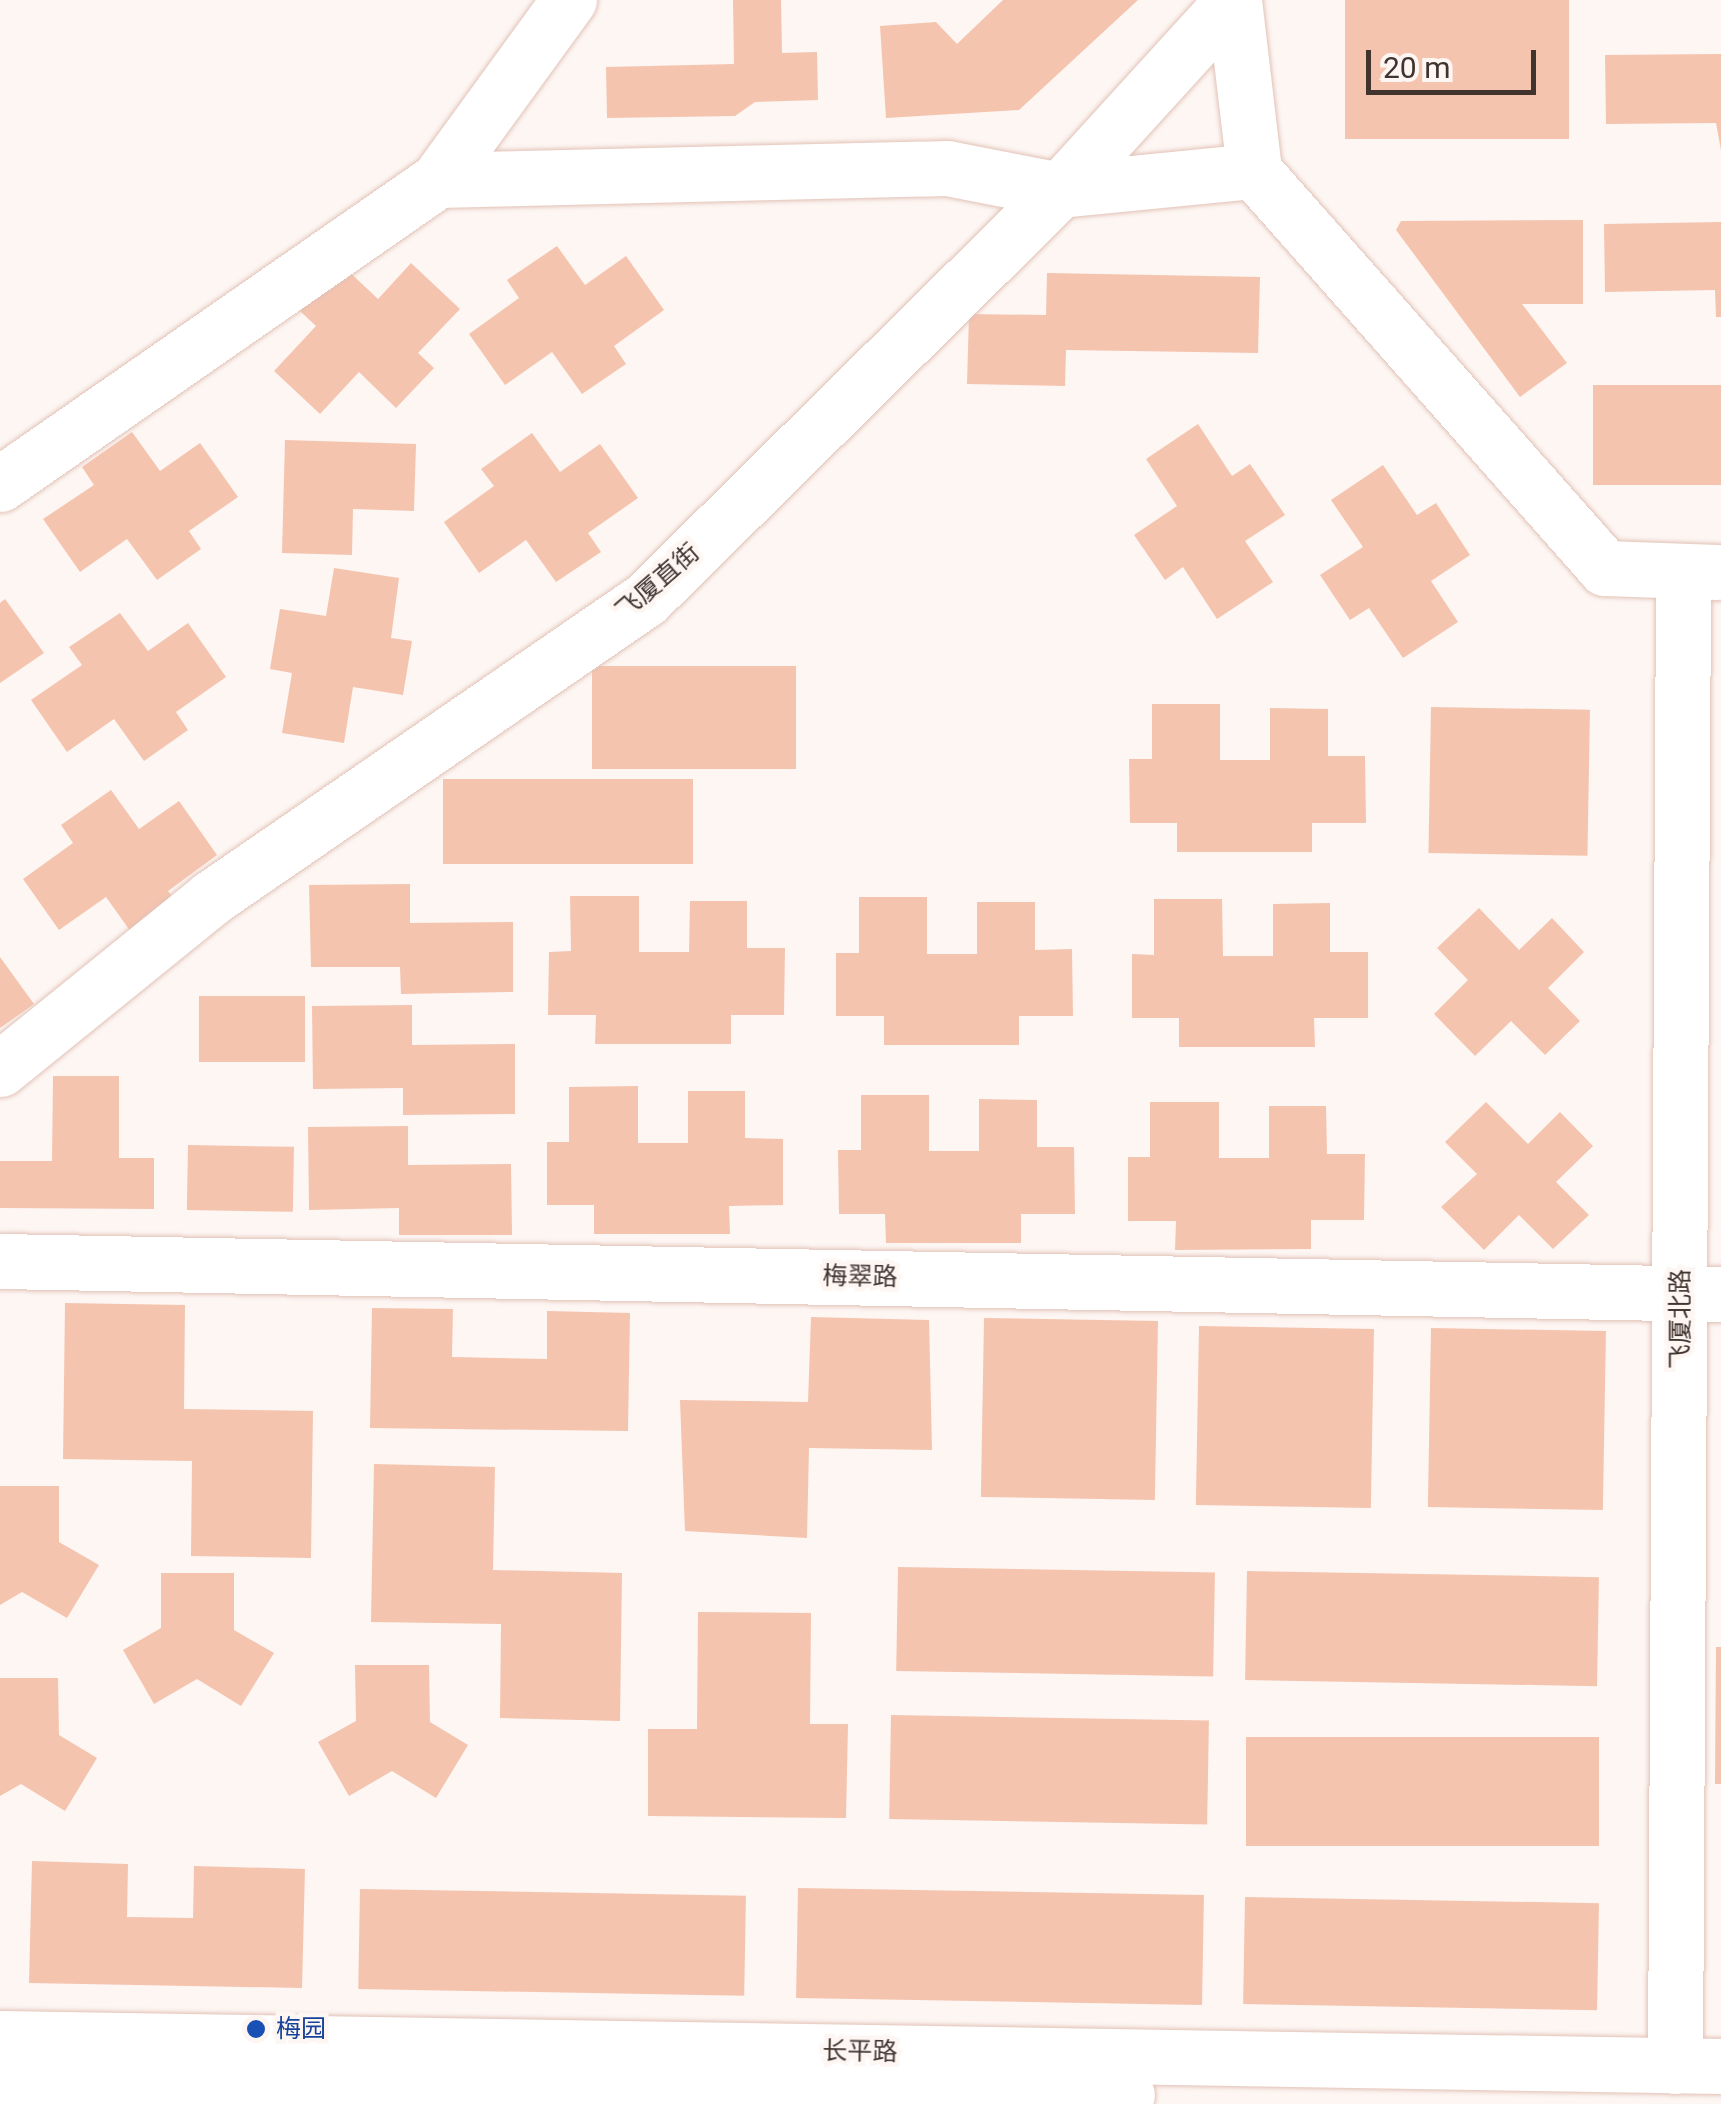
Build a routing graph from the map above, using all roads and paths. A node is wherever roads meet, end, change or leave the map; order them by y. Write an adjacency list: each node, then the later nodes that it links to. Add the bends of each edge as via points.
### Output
1 (569, 0): 4 (street)
2 (1234, 0): 3 (street); 5 (street, 飞厦直街)
3 (1254, 171): 5 (street); 7 (street, via 1605,568)
4 (438, 180): 5 (street, via 947,168); 6 (street)
5 (1060, 190): 8 (street, 飞厦直街, via 646,599 212,898)
6 (0, 484)
7 (1702, 572): 10 (street, 飞厦北路)
8 (0, 1070)
9 (0, 1261): 10 (street, 梅翠路)
10 (1701, 1294): 12 (street, 飞厦北路)
11 (0, 2038): 12 (street, 长平路)
12 (1698, 2066)
13 (0, 2080): 14 (street, 长平路)
14 (87, 2093): 15 (street, 长平路)
15 (982, 2098): 16 (street, 长平路)
16 (1721, 2102)

